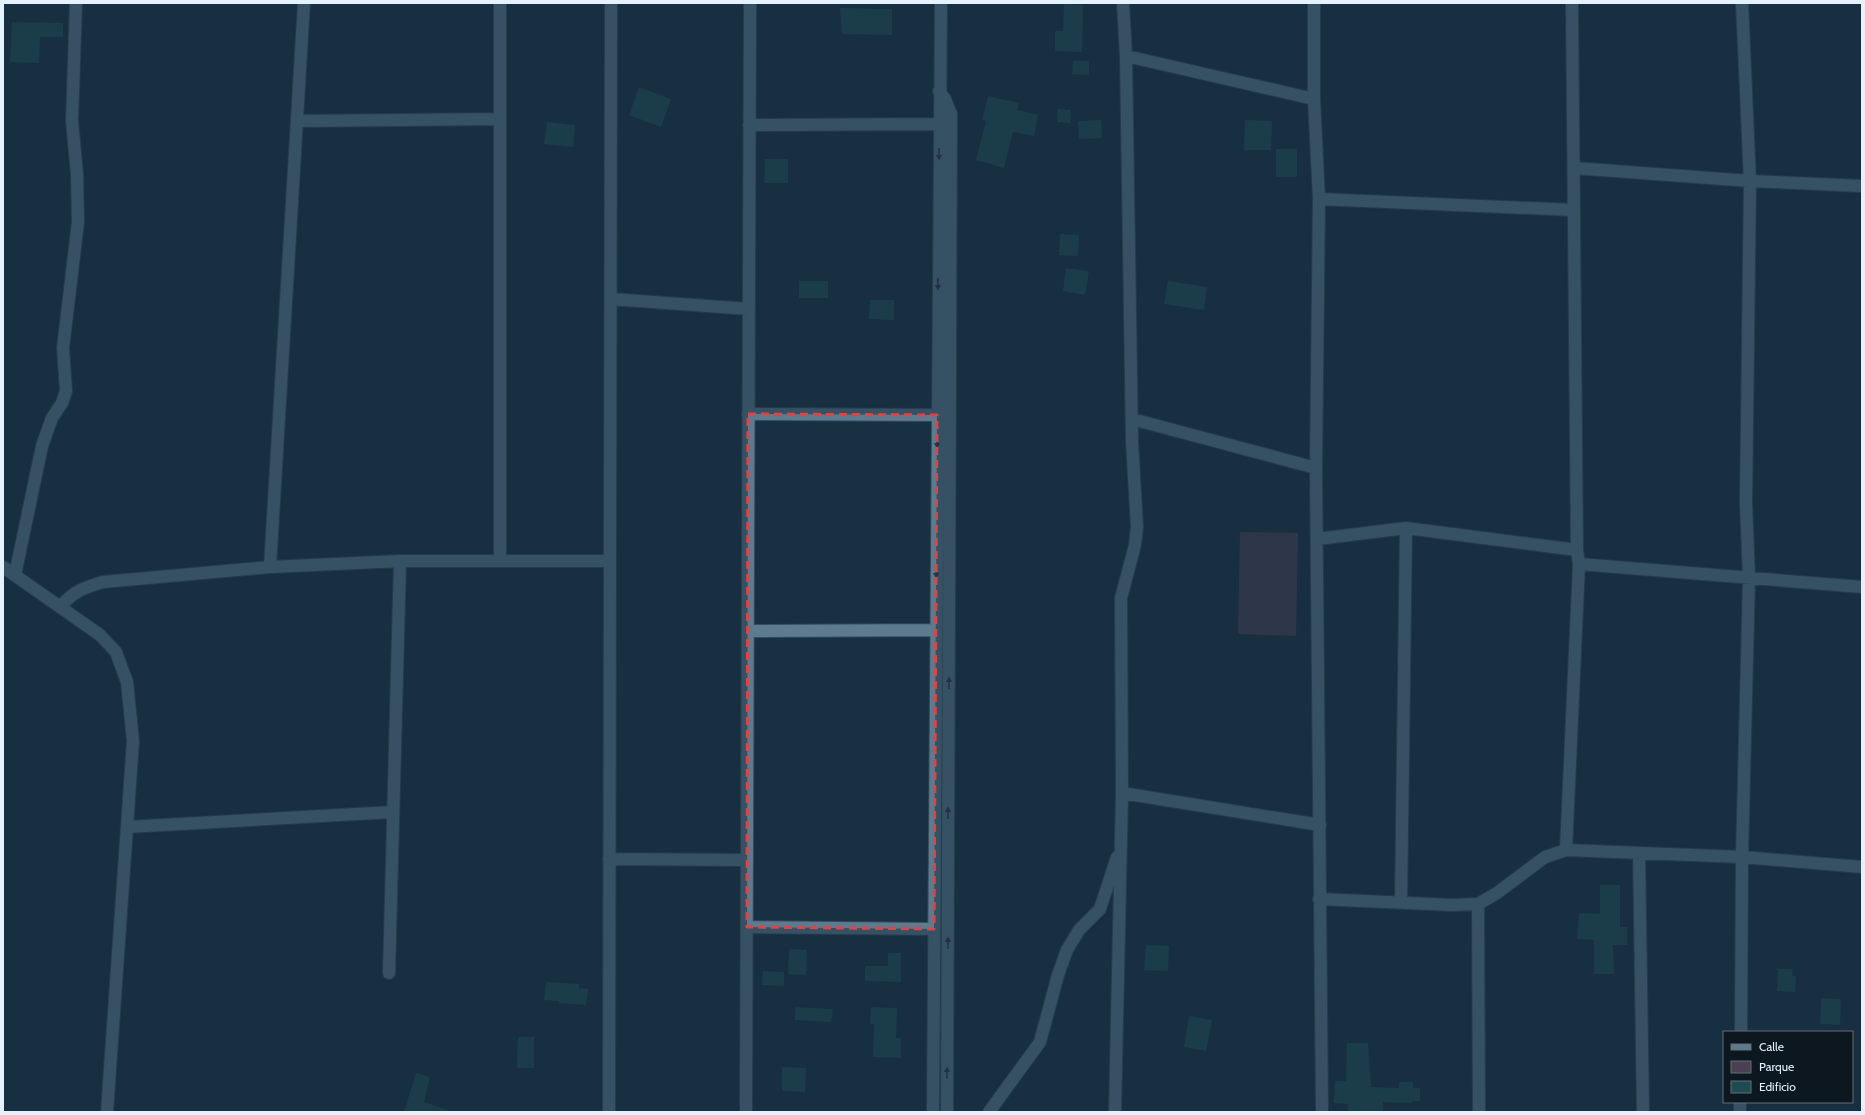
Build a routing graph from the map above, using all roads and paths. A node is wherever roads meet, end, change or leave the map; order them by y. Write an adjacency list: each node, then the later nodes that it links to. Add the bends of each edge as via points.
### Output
1 (76, 3): 38 (street, via 72,121 78,222 63,348 66,391 52,418 42,446)
2 (304, 3): 15 (street)
3 (500, 3): 14 (street)
4 (611, 3): 23 (street)
5 (750, 3): 17 (street)
6 (941, 3): 12 (street)
7 (1123, 3): 11 (street)
8 (1314, 3): 13 (street)
9 (1572, 3): 18 (street)
10 (1742, 3): 19 (street)
11 (1126, 56): 13 (street); 27 (street)
12 (940, 91): 16 (street); 66 (street, one-way to 12, via 951,114)
13 (1314, 99): 21 (street)
14 (500, 119): 15 (street); 33 (street)
15 (297, 121): 37 (street)
16 (939, 124): 17 (street); 26 (street, one-way to 26)
17 (749, 125): 24 (street)
18 (1574, 168): 19 (street); 22 (street)
19 (1750, 181): 20 (street); 39 (street, via 1746,503)
20 (1862, 186)
21 (1319, 199): 22 (street); 28 (street)
22 (1574, 210): 31 (street)
23 (611, 299): 24 (street); 34 (street)
24 (749, 309): 25 (street)
25 (748, 414): 26 (street); 43 (street)
26 (937, 416): 42 (street, one-way to 42)
27 (1132, 419): 28 (street); 44 (street, via 1137,526 1135,545 1121,598)
28 (1316, 468): 30 (street)
29 (1406, 528): 30 (street); 31 (street); 56 (street)
30 (1317, 539): 46 (street)
31 (1577, 550): 35 (street)
32 (400, 561): 33 (street); 37 (street); 45 (street)
33 (500, 561): 34 (street)
34 (610, 561): 52 (street)
35 (1579, 564): 39 (street); 49 (street)
36 (3, 567): 38 (street)
37 (270, 567): 41 (street, via 103,582 82,588)
38 (15, 576): 41 (street)
39 (1749, 578): 40 (street); 51 (street)
40 (1862, 587)
41 (60, 607): 47 (street, via 100,635 116,652 127,682 133,741)
42 (936, 630): 43 (street); 59 (street)
43 (748, 631): 53 (street)
44 (1122, 793): 46 (street); 48 (street)
45 (393, 812): 47 (street); 60 (street)
46 (1320, 825): 55 (street)
47 (127, 827): 62 (street)
48 (1121, 845): 67 (street, via 1100,909 1079,930 1067,950 1040,1042); 68 (street)
49 (1566, 850): 50 (street); 57 (street, via 1544,857 1497,893)
50 (1639, 853): 51 (street); 71 (street)
51 (1742, 857): 54 (street); 61 (street)
52 (609, 859): 53 (street); 63 (street)
53 (747, 860): 58 (street)
54 (1862, 867)
55 (1319, 899): 56 (street); 69 (street)
56 (1401, 903): 57 (street)
57 (1478, 904): 70 (street)
58 (747, 927): 59 (street); 64 (street)
59 (934, 929): 65 (street)
60 (389, 973)
61 (1741, 1031)
62 (107, 1112)
63 (609, 1112)
64 (746, 1112)
65 (933, 1112)
66 (947, 1112)
67 (989, 1112)
68 (1115, 1112)
69 (1322, 1112)
70 (1479, 1112)
71 (1643, 1112)

